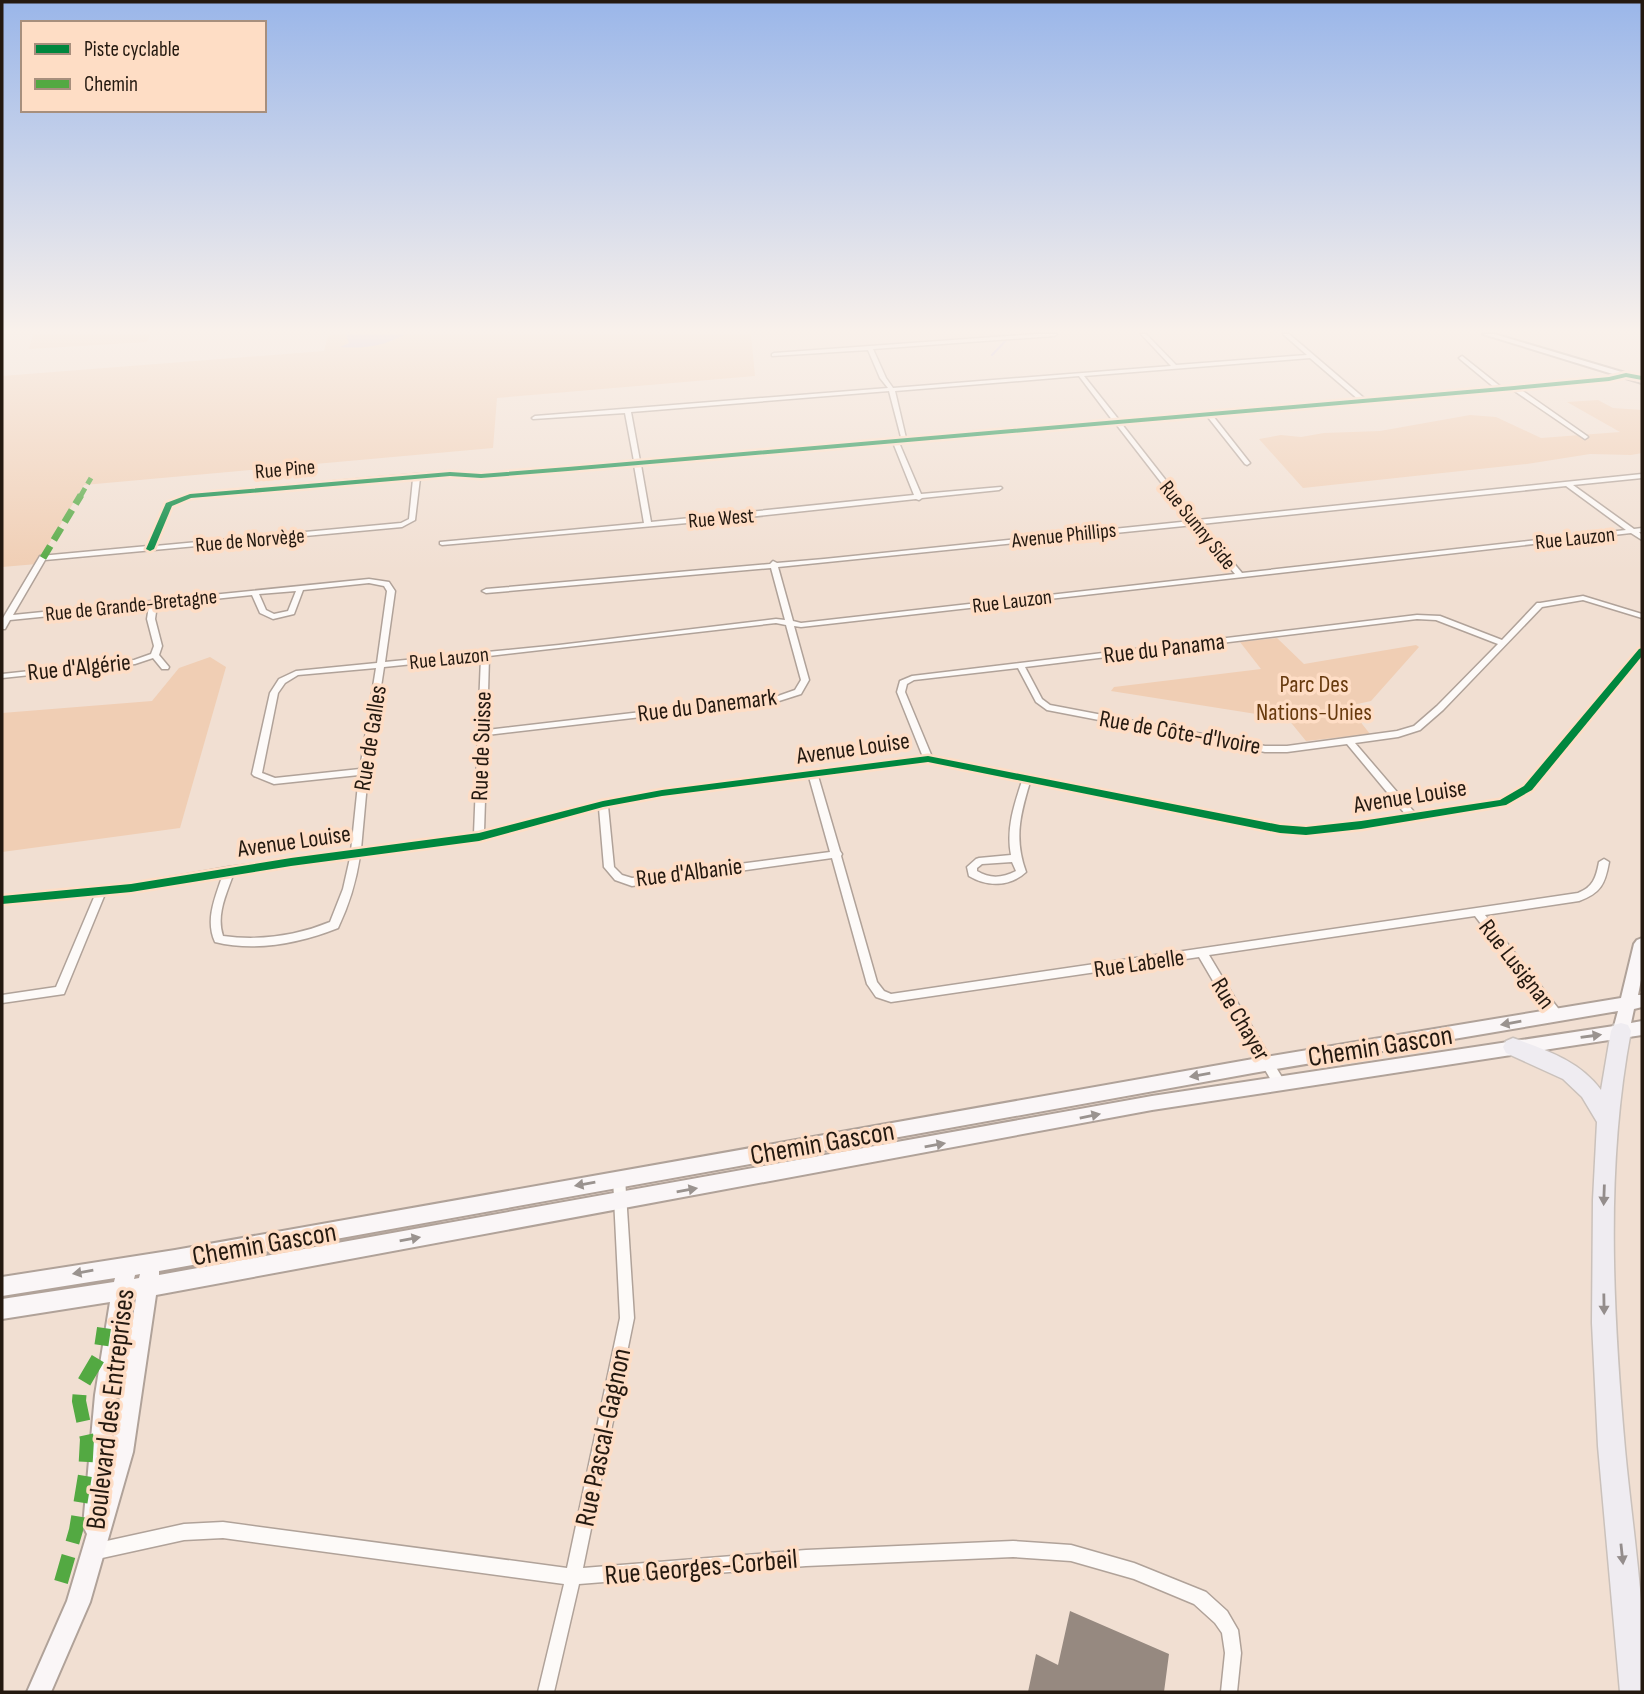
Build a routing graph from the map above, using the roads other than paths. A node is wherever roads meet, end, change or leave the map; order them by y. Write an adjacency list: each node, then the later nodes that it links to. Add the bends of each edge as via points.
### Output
1 (593, 413): 8 (street)
2 (629, 413): 12 (street)
3 (898, 413): 11 (street, via 904,437)
4 (1109, 413): 9 (street, Rue Sunny Side)
5 (1220, 413): 7 (street, Rue Pine)
6 (1550, 413): 10 (street)
7 (1209, 414): 9 (street, Rue Pine); 13 (street)
8 (535, 418)
9 (1116, 422): 11 (street, Rue Pine); 19 (street, Rue Sunny Side)
10 (1585, 437)
11 (900, 440): 12 (street, Rue Pine); 18 (street, via 897,445)
12 (639, 463): 15 (street, Rue Pine); 20 (street)
13 (1247, 463)
14 (1642, 476): 16 (street, Avenue Phillips)
15 (417, 477): 24 (street, Rue Pine, via 184,497 169,505); 24 (street, Rue de Norvège, via 412,520 402,525)
16 (1566, 483): 19 (street, Avenue Phillips); 21 (street)
17 (999, 488): 18 (street, Rue West)
18 (919, 498): 20 (street, Rue West)
19 (1195, 522): 25 (street, Avenue Phillips); 26 (street, Rue Sunny Side)
20 (648, 524): 23 (street, Rue West)
21 (1638, 531): 22 (street); 26 (street, Rue Lauzon)
22 (1642, 538)
23 (442, 543)
24 (150, 549): 33 (street, Rue de Norvège, via 43,558)
25 (773, 564): 29 (street, Avenue Phillips); 34 (street, Rue du Danemark)
26 (1240, 575): 34 (street, Rue Lauzon)
27 (386, 584): 28 (street, Rue de Grande-Bretagne, via 369,581); 40 (street, Rue de Galles, via 391,591)
28 (300, 589): 30 (street, Rue de Grande-Bretagne); 30 (street, via 291,612 273,618 263,611)
29 (486, 591)
30 (255, 593): 31 (street, Rue de Grande-Bretagne)
31 (153, 603): 33 (street, Rue de Grande-Bretagne); 39 (street)
32 (1642, 616): 36 (street, Rue de Côte-d'Ivoire, via 1595,600 1561,600 1540,605)
33 (7, 618): 35 (street)
34 (789, 623): 38 (street, Rue Lauzon); 44 (street, Rue du Danemark, via 805,680 798,692 779,698)
35 (2, 627)
36 (1503, 643): 41 (street, Rue du Panama, via 1437,618 1417,617); 45 (street, Rue de Côte-d'Ivoire, via 1417,728)
37 (1642, 651): 51 (street, Avenue Louise, via 1516,797)
38 (485, 654): 40 (street, Rue Lauzon); 44 (street, Rue de Suisse)
39 (155, 655): 42 (street); 43 (street, Rue d'Algérie, via 135,662)
40 (382, 664): 47 (street, Rue de Galles); 47 (street, Rue Lauzon, via 296,673 282,681 274,693 257,774 274,780)
41 (1021, 666): 45 (street, Rue de Côte-d'Ivoire, via 1039,700 1061,710 1265,748); 46 (street, Rue du Panama, via 912,678 903,683 901,692)
42 (165, 667)
43 (2, 676)
44 (482, 733): 52 (street, Rue de Suisse)
45 (1349, 741): 51 (street)
46 (928, 759): 48 (street, Avenue Louise); 49 (street, Avenue Louise)
47 (364, 772): 53 (street, Rue de Galles)
48 (813, 774): 50 (street, Avenue Louise); 54 (street, Rue Labelle)
49 (1027, 778): 51 (street, Avenue Louise, via 1294,831); 55 (street, via 1013,824)
50 (603, 804): 52 (street, Avenue Louise); 54 (street, Rue d'Albanie, via 609,867 614,875 632,882)
51 (1412, 816)
52 (478, 837): 53 (street, Avenue Louise)
53 (355, 853): 57 (street, Avenue Louise); 57 (street, Rue de Galles, via 347,899 334,925 268,940 219,939 215,922)
54 (837, 854): 62 (street, Rue Labelle, via 872,984 891,998)
55 (1014, 858)
56 (1604, 862): 60 (street, Rue Labelle, via 1600,885 1593,892)
57 (229, 871): 58 (street, Avenue Louise)
58 (102, 890): 59 (street, Avenue Louise); 63 (street, via 60,991)
59 (2, 900)
60 (1477, 912): 62 (street, Rue Labelle); 65 (street, Rue Lusignan)
61 (1642, 944): 64 (main road)
62 (1203, 954): 69 (street, Rue Chayer)
63 (2, 999)
64 (1634, 1003): 65 (main road, Chemin Gascon); 67 (main road)
65 (1557, 1015): 69 (main road, Chemin Gascon, one-way to 69)
66 (1642, 1028): 67 (main road, Chemin Gascon)
67 (1620, 1031): 68 (main road, Chemin Gascon, one-way to 67); 71 (highway)
68 (1513, 1047): 70 (main road, Chemin Gascon); 71 (highway, via 1559,1065 1580,1079)
69 (1268, 1064): 70 (street, Rue Chayer); 72 (main road, Chemin Gascon, one-way to 72)
70 (1279, 1083): 73 (main road, Chemin Gascon, one-way to 70)
71 (1609, 1122): 85 (highway, one-way to 85, via 1604,1222 1606,1364)
72 (619, 1178): 73 (street, Rue Pascal-Gagnon); 74 (main road, Chemin Gascon, one-way to 74)
73 (620, 1202): 77 (main road, Chemin Gascon, one-way to 73); 81 (street, Rue Pascal-Gagnon, via 627,1318)
74 (151, 1262): 75 (main road, Chemin Gascon); 77 (main road, Boulevard des Entreprises)
75 (127, 1265): 76 (main road, Chemin Gascon, one-way to 76); 78 (main road, Boulevard des Entreprises)
76 (2, 1286)
77 (146, 1286): 78 (main road, Chemin Gascon); 80 (main road, Boulevard des Entreprises, via 122,1452)
78 (121, 1289): 79 (main road, Chemin Gascon); 80 (main road, Boulevard des Entreprises, via 99,1443)
79 (2, 1309)
80 (93, 1552): 81 (street, Rue Georges-Corbeil, via 184,1532 223,1530); 82 (main road, Boulevard des Entreprises, via 78,1602)
81 (573, 1577): 83 (street, Rue Pascal-Gagnon); 84 (street, Rue Georges-Corbeil, via 819,1557 1013,1549 1070,1553 1134,1571 1200,1598 1230,1630)
82 (39, 1692)
83 (546, 1692)
84 (1229, 1692)
85 (1635, 1692)

